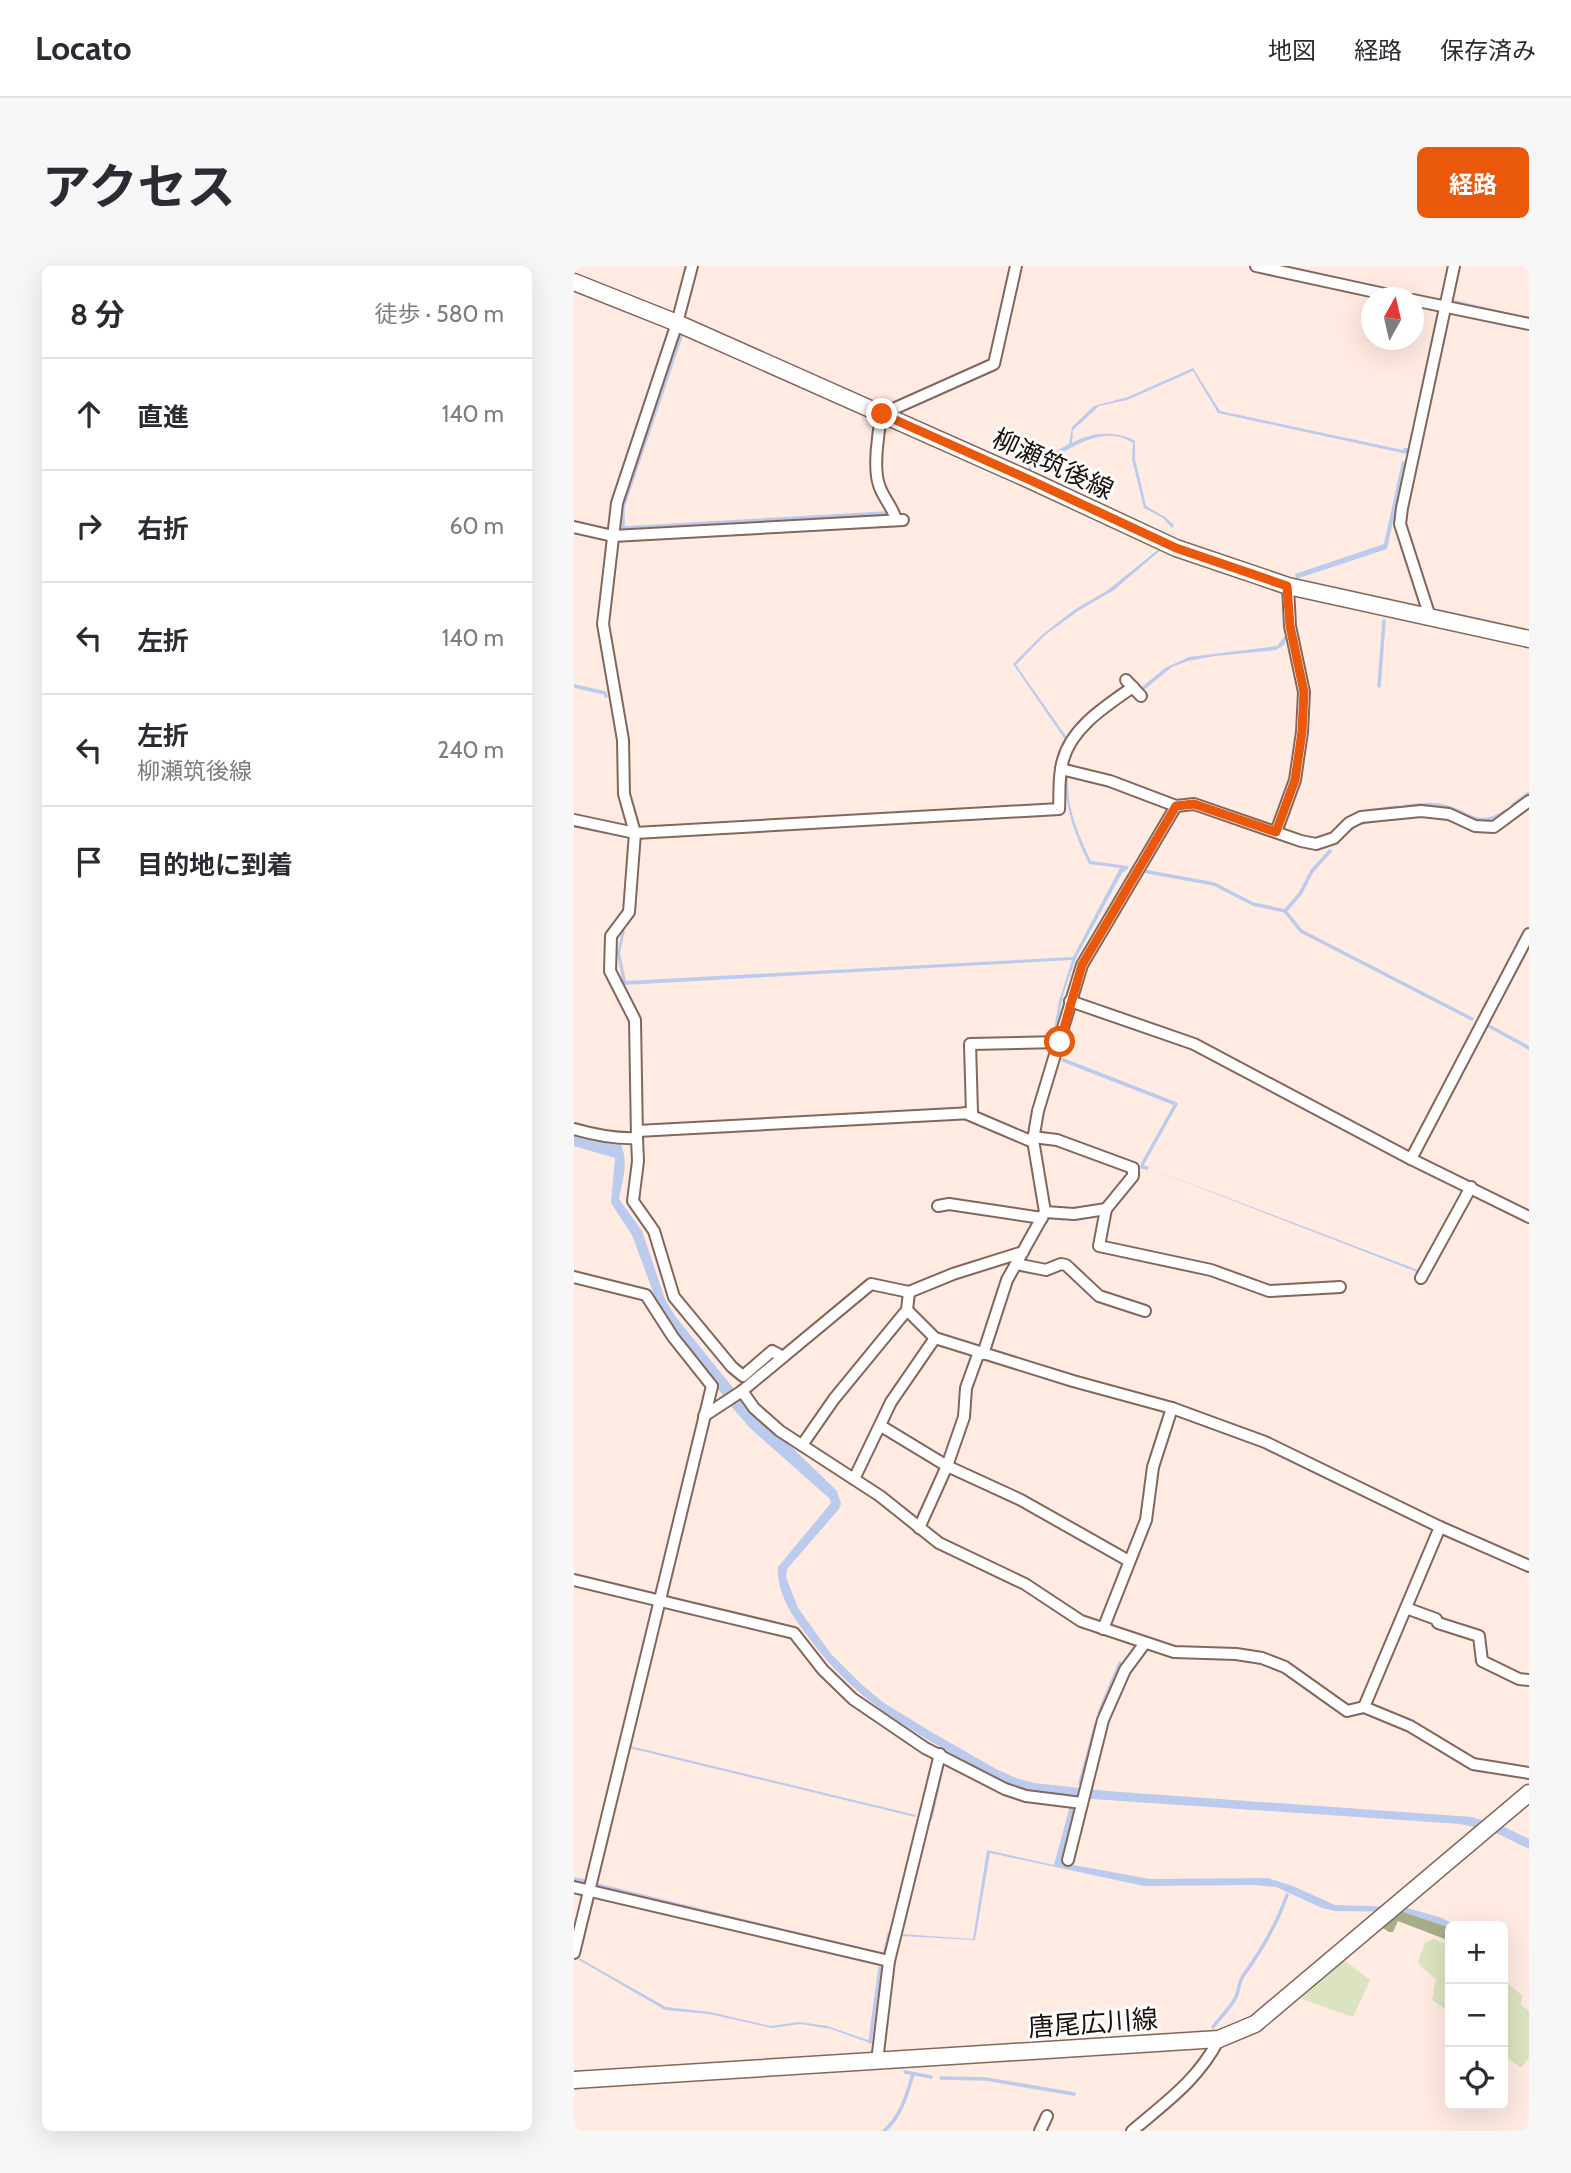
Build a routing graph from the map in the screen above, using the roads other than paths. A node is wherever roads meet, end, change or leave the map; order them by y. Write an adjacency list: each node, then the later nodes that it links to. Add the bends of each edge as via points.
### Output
1 (692, 266): 9 (street)
2 (1016, 266): 11 (street, via 994,364)
3 (1256, 266): 6 (street)
4 (1454, 266): 8 (street)
5 (574, 282): 9 (main road, 柳瀬筑後線)
6 (1361, 289)
7 (1424, 302): 8 (street)
8 (1445, 307): 10 (street); 15 (street, via 1400,524)
9 (677, 323): 11 (main road, 柳瀬筑後線); 13 (street, via 617,503)
10 (1529, 324)
11 (882, 414): 13 (street, via 876,438 878,484 899,520); 14 (main road, 柳瀬筑後線, via 1176,548)
12 (574, 527): 13 (street)
13 (612, 536): 23 (street, via 603,624 623,740 624,794)
14 (1287, 586): 15 (main road, 柳瀬筑後線); 22 (street, via 1304,692 1295,780)
15 (1430, 617): 16 (main road, 柳瀬筑後線)
16 (1529, 639)
17 (1133, 688): 18 (street, via 1086,721)
18 (1060, 769): 20 (street, via 1110,780); 23 (street, via 1059,809)
19 (1529, 801): 22 (street, via 1494,827 1421,811 1361,817 1334,838 1315,844)
20 (1176, 806): 22 (street, via 1194,804); 25 (street, via 1082,965)
21 (574, 820): 23 (street)
22 (1276, 832)
23 (635, 833): 29 (street, via 629,912 611,936 610,971 635,1020)
24 (1529, 934): 31 (street)
25 (1070, 1001): 26 (street); 31 (street, via 1194,1044)
26 (1060, 1042): 27 (street, via 970,1044 972,1113); 30 (street)
27 (965, 1113): 29 (street); 30 (street)
28 (574, 1129): 29 (street, via 596,1135)
29 (637, 1134): 47 (street, via 633,1201 654,1231 674,1297 743,1376 772,1351)
30 (1033, 1140): 34 (street, via 1057,1140 1133,1168 1133,1176); 35 (street)
31 (1411, 1159): 32 (street)
32 (1471, 1187): 36 (street); 40 (street)
33 (938, 1206): 35 (street)
34 (1106, 1209): 35 (street); 41 (street, via 1099,1246 1211,1270 1269,1291)
35 (1044, 1215): 37 (street)
36 (1529, 1217)
37 (1023, 1252): 38 (street); 42 (street)
38 (1016, 1264): 44 (street, via 1046,1270 1066,1265 1099,1296); 46 (street)
39 (574, 1277): 50 (street, via 646,1295 712,1386)
40 (1421, 1278)
41 (1340, 1287)
42 (909, 1292): 43 (street); 47 (street, via 872,1284)
43 (907, 1310): 45 (street); 52 (street)
44 (1145, 1311)
45 (935, 1338): 46 (street); 51 (street, via 891,1402)
46 (981, 1353): 49 (street); 53 (street, via 966,1388 964,1417)
47 (783, 1357): 48 (street)
48 (742, 1391): 50 (street); 52 (street, via 754,1408)
49 (1172, 1408): 55 (street, via 1265,1442); 57 (street, via 1153,1467 1146,1520)
50 (704, 1416): 60 (street)
51 (881, 1426): 53 (street); 54 (street)
52 (802, 1445): 54 (street)
53 (947, 1466): 56 (street); 57 (street, via 1021,1500)
54 (854, 1479): 56 (street)
55 (1440, 1527): 58 (street); 61 (street)
56 (919, 1528): 62 (street, via 939,1543 1025,1584 1082,1621)
57 (1129, 1561): 62 (street)
58 (1529, 1566)
59 (574, 1580): 60 (street)
60 (659, 1600): 66 (street, via 794,1633 853,1699); 72 (street)
61 (1406, 1608): 64 (street, via 1479,1636 1482,1661); 65 (street)
62 (1103, 1629): 63 (street)
63 (1145, 1643): 65 (street, via 1174,1652 1262,1658 1285,1667 1347,1711); 69 (street, via 1125,1670 1103,1720)
64 (1529, 1680)
65 (1364, 1707): 67 (street, via 1410,1726 1472,1764)
66 (940, 1754): 69 (street, via 1005,1789); 74 (street)
67 (1529, 1773)
68 (1529, 1793): 75 (main road, 唐尾広川線, via 1255,2024)
69 (1083, 1802): 70 (street)
70 (1068, 1860)
71 (574, 1887): 72 (street)
72 (589, 1891): 73 (street); 74 (street)
73 (574, 1953)
74 (889, 1961): 76 (street)
75 (1219, 2039): 76 (main road, 唐尾広川線); 80 (street, via 1193,2079)
76 (877, 2061): 77 (main road, 唐尾広川線)
77 (574, 2080)
78 (1047, 2116): 79 (street)
79 (1040, 2131)
80 (1132, 2131)

